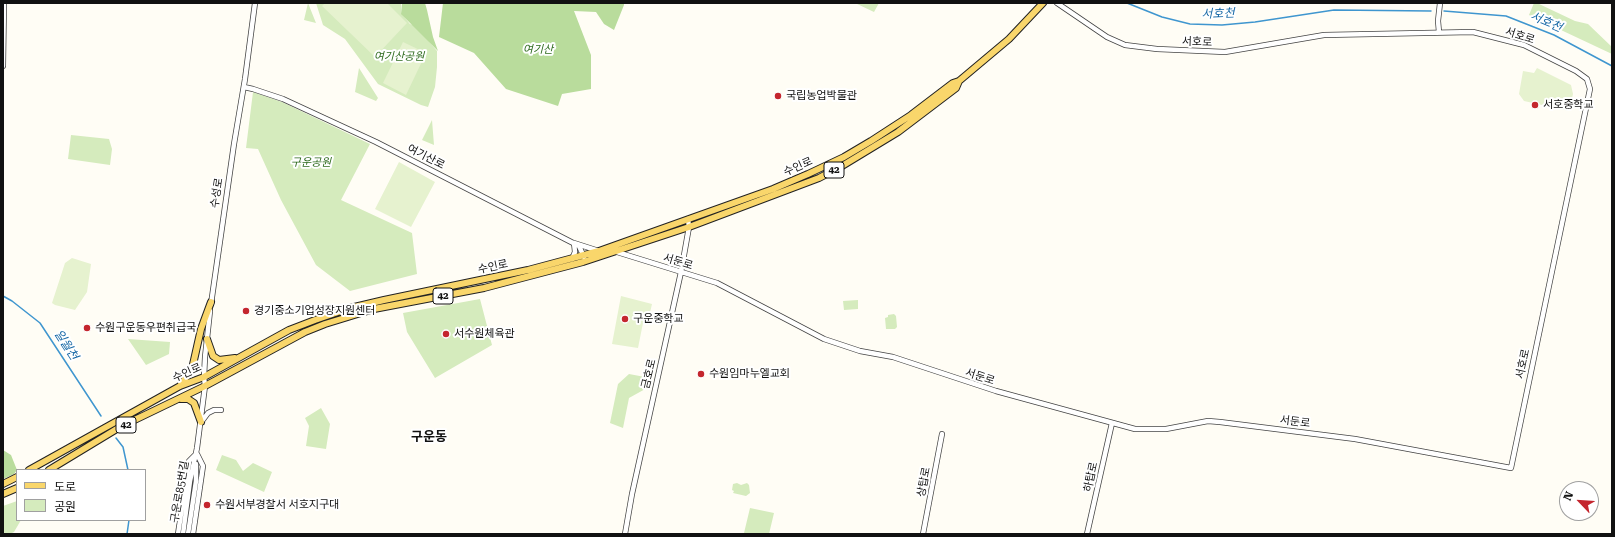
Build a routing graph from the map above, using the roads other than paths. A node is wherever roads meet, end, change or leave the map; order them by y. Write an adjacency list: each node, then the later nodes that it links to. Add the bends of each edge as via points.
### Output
1 (4, 3): 7 (street)
2 (255, 3): 9 (street, 수성로)
3 (1043, 3): 8 (main road, 수인로, via 1009,39)
4 (1057, 3): 6 (street, 서호로, via 1107,37 1125,44 1157,49 1224,52 1324,36)
5 (1440, 3): 6 (street)
6 (1439, 32): 31 (street, 서호로, via 1473,32 1524,45 1576,71 1587,79 1590,89)
7 (3, 66)
8 (959, 81): 10 (main road, 수인로, via 844,157 773,189); 11 (main road, 수인로 / 42, via 956,88 898,132 842,166 812,181)
9 (244, 87): 12 (street, 여기산로, via 283,99 376,142); 19 (street, 수성로)
10 (688, 219): 11 (street, 금호로); 13 (main road, 수인로)
11 (689, 227): 14 (main road, 수인로 / 42); 18 (street, 금호로)
12 (574, 244): 13 (street); 15 (street, 여기산로, via 579,246); 16 (street, via 575,252)
13 (599, 251): 15 (main road, 수인로)
14 (617, 252): 17 (main road, 수인로 / 42); 18 (street, 서둔로)
15 (584, 255): 16 (main road, 수인로); 17 (street)
16 (572, 259): 21 (main road, 수인로, via 350,308 289,330)
17 (583, 262): 24 (main road, 수인로 / 42, via 484,288 374,309 331,322 305,332)
18 (681, 272): 28 (street, 서둔로, via 717,283 824,339 860,351 893,357 976,386); 42 (street, 금호로)
19 (211, 302): 20 (street, 수성로); 23 (main road, via 201,329 192,369)
20 (207, 339): 21 (main road, via 210,352 219,360); 22 (street, 수성로)
21 (242, 356): 22 (main road, 수인로)
22 (204, 377): 23 (main road, 수인로); 24 (street, 수성로)
23 (180, 386): 32 (main road, 수인로)
24 (206, 386): 25 (main road, 수인로 / 42); 27 (street, 구운로85번길)
25 (179, 398): 27 (main road, via 194,402); 33 (main road, 수인로 / 42, via 120,427)
26 (221, 410): 27 (street, via 208,413)
27 (201, 422): 30 (street, 구운로85번길)
28 (1112, 423): 31 (street, 서둔로, via 1134,429 1166,429 1208,421 1220,422 1355,439); 44 (street, 하탑로)
29 (942, 434): 43 (street, 상탑로)
30 (196, 454): 38 (street, via 189,461); 39 (street, 구운로85번길); 40 (street, 구운로85번길, via 196,481); 41 (street, via 203,466)
31 (1511, 468)
32 (32, 469)
33 (51, 469)
34 (16, 478): 35 (main road)
35 (3, 484)
36 (16, 488): 37 (main road)
37 (3, 494)
38 (178, 534)
39 (183, 534)
40 (188, 534)
41 (193, 534)
42 (625, 534)
43 (923, 534)
44 (1087, 534)

